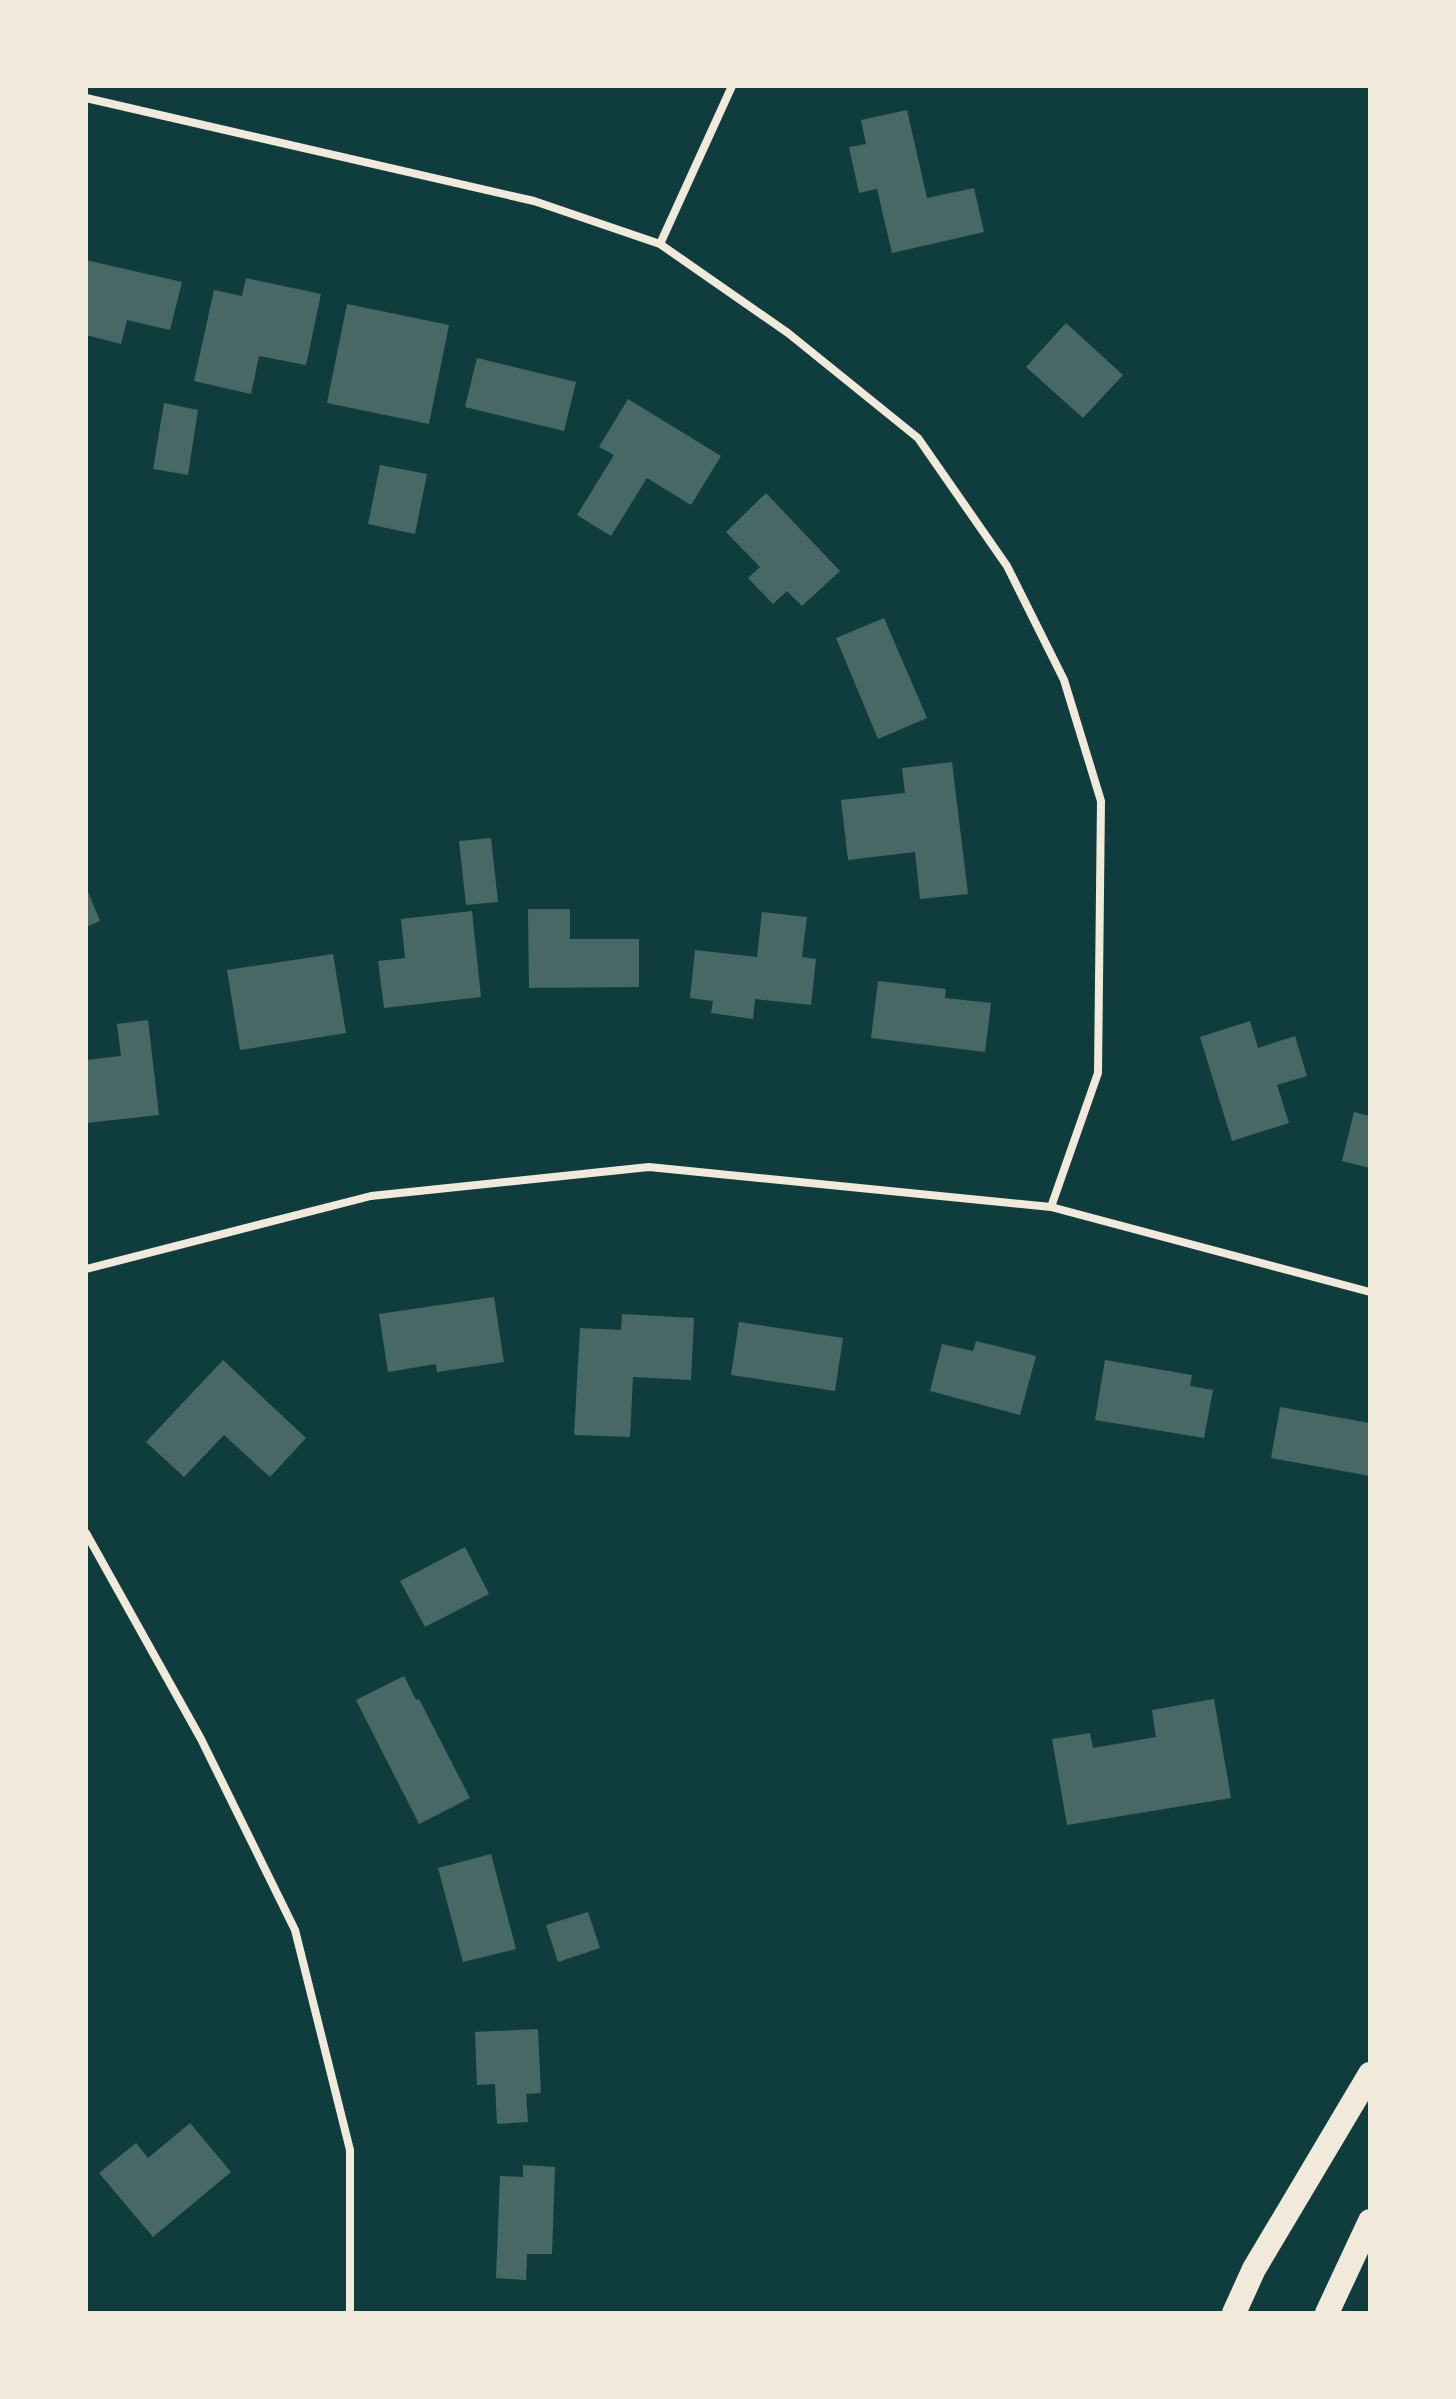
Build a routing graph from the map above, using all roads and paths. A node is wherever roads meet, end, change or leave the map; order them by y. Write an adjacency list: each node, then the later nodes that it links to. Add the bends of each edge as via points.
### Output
1 (732, 86): 3 (street)
2 (86, 98): 3 (street, via 534,201)
3 (660, 244): 4 (street, via 788,333 918,438 1007,566 1064,680 1101,801 1098,1073)
4 (1051, 1207): 5 (street, via 649,1167 371,1196); 6 (street)
5 (86, 1269)
6 (1370, 1292)
7 (86, 1533): 10 (street, via 201,1739 295,1930 350,2150)
8 (1370, 2074): 11 (highway, via 1254,2269)
9 (1370, 2221): 12 (highway)
10 (350, 2313)
11 (1234, 2313)
12 (1327, 2313)

